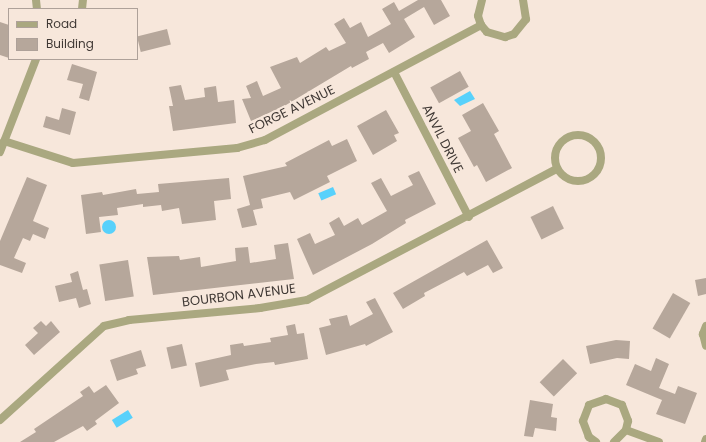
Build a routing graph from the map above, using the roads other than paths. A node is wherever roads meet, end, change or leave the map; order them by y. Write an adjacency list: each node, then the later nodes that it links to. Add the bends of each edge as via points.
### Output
1 (482, 0): 3 (street, via 478,16)
2 (523, 0): 3 (street, via 526,19 514,34 496,36)
3 (481, 25): 5 (street, FORGE AVENUE)
4 (36, 60): 6 (street)
5 (394, 72): 6 (street, FORGE AVENUE, via 265,140 237,148 73,163); 9 (street, ANVIL DRIVE)
6 (4, 141): 7 (street)
7 (0, 152)
8 (557, 169): 8 (street, via 571,180 589,179 601,165 599,147 585,135 567,137 555,151); 9 (street, BOURBON AVENUE)
9 (469, 217): 12 (street, BOURBON AVENUE, via 307,300 260,308 129,320 104,326)
10 (706, 326): 11 (street)
11 (706, 346)
12 (0, 420)
13 (626, 430): 15 (street, via 628,421 622,405 606,399 597,400 590,405 583,421 589,437); 16 (street); 17 (street)
14 (706, 439): 18 (street)
15 (596, 442)
16 (614, 442)
17 (659, 442)
18 (705, 442)

